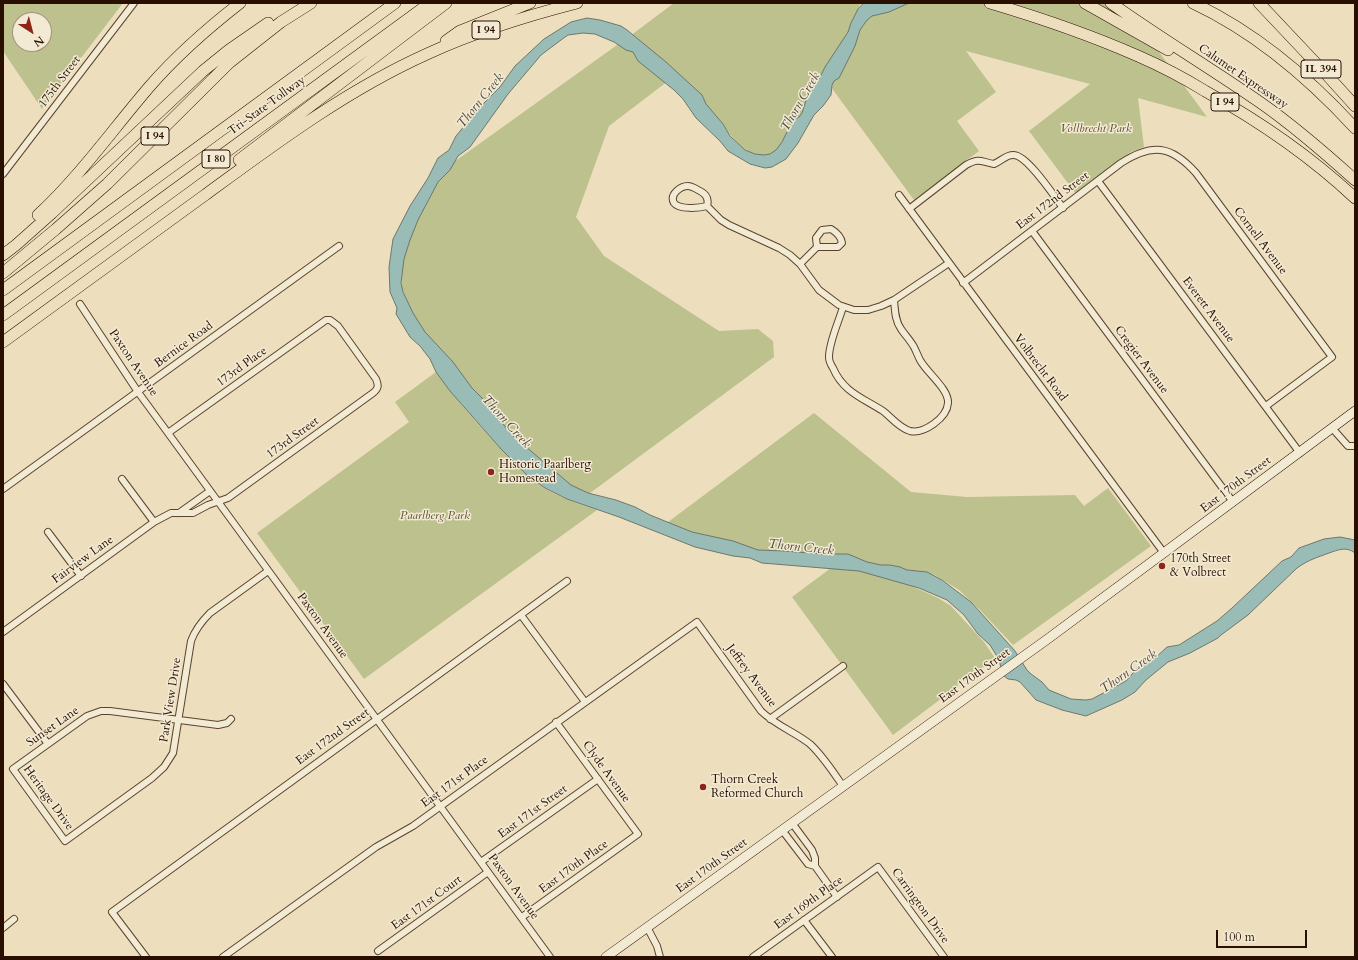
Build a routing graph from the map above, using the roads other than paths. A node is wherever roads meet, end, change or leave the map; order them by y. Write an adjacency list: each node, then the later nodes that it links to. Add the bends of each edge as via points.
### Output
1 (134, 3): 22 (street, 175th Street)
2 (240, 3): 33 (highway, via 184,50 151,85 66,187)
3 (301, 3): 35 (highway, via 252,34 203,71)
4 (311, 3): 38 (highway, I 94, via 281,22 229,63 107,184)
5 (395, 3): 40 (highway, Tri-State Tollway / I 80)
6 (430, 3): 44 (highway, Tri-State Tollway / I 80)
7 (446, 3): 30 (highway, via 226,171)
8 (530, 3): 18 (highway, via 460,31)
9 (577, 3): 18 (highway, I 94, via 497,26)
10 (990, 3): 26 (highway, I 94, via 1080,32 1139,56 1181,77 1233,106 1280,138)
11 (1085, 3): 16 (highway)
12 (1111, 3): 16 (highway, Calumet Expressway)
13 (1254, 3): 17 (highway, IL 394)
14 (1259, 3): 17 (highway)
15 (1196, 4): 20 (highway, via 1288,63 1315,86)
16 (1135, 25): 23 (highway, Calumet Expressway, via 1261,103)
17 (1287, 32): 19 (highway, IL 394)
18 (427, 54): 30 (highway, I 94, via 380,77 323,111)
19 (1355, 106)
20 (1355, 128)
21 (1162, 150): 24 (street, East 172nd Street, via 1144,151 1135,155); 48 (street, Cornell Avenue, via 1179,157 1196,173 1332,357)
22 (3, 174)
23 (1355, 180)
24 (1098, 181): 28 (street, East 172nd Street); 48 (street, Everett Avenue)
25 (899, 195): 29 (street, Volbrecht Road)
26 (1355, 198)
27 (707, 206): 27 (street, via 706,196 689,186 674,193 674,203 678,206); 37 (street, via 729,225 779,248)
28 (1063, 208): 29 (street, via 1027,162 1014,155 1008,155 994,164 984,160 966,164); 31 (street, East 172nd Street)
29 (909, 209): 36 (street, Volbrecht Road)
30 (171, 220): 45 (highway, I 94)
31 (1032, 231): 39 (street, East 172nd Street); 58 (street, Cregier Avenue)
32 (339, 246): 47 (street, Bernice Road)
33 (3, 248)
34 (817, 248): 37 (street)
35 (3, 255)
36 (949, 263): 39 (street, Volbrecht Road); 41 (street)
37 (800, 264): 43 (street, via 819,290)
38 (3, 273)
39 (963, 283): 62 (street, Volbrecht Road)
40 (3, 290)
41 (894, 300): 43 (street, via 868,310); 43 (street, via 898,323 948,399 944,415 923,430 909,431 860,398 836,376 829,358 830,346)
42 (80, 304): 47 (street, Paxton Avenue)
43 (843, 307)
44 (3, 315)
45 (3, 342)
46 (378, 387): 51 (street, 173rd Place, via 376,379 338,326 330,320 322,323); 57 (street, 173rd Street, via 228,498)
47 (138, 392): 51 (street, Paxton Avenue); 55 (street, Bernice Road)
48 (1266, 406): 53 (street, Everett Avenue)
49 (1355, 411): 50 (street, East 170th Street)
50 (1332, 428): 52 (street, via 1348,446); 53 (street, East 170th Street)
51 (168, 433): 56 (street, Paxton Avenue)
52 (1355, 446)
53 (1300, 453): 58 (street, East 170th Street)
54 (122, 479): 60 (street)
55 (3, 489)
56 (210, 491): 57 (street, Paxton Avenue); 59 (street, Fairview Lane)
57 (218, 502): 59 (street, Fairview Lane, via 193,513); 63 (street, Paxton Avenue)
58 (1233, 502): 62 (street, East 170th Street)
59 (180, 512): 60 (street, Fairview Lane, via 166,515)
60 (154, 522): 64 (street, Fairview Lane)
61 (48, 532): 64 (street)
62 (1164, 553): 81 (street, East 170th Street)
63 (268, 571): 74 (street, Paxton Avenue); 76 (street, Park View Drive, via 210,613 194,634 190,642)
64 (81, 576): 69 (street, Fairview Lane)
65 (568, 581): 66 (street, East 172nd Street)
66 (521, 615): 72 (street); 74 (street, East 172nd Street)
67 (3, 622): 69 (street)
68 (698, 622): 72 (street, East 171st Place); 75 (street, Jeffrey Avenue, via 761,711)
69 (5, 630)
70 (843, 666): 75 (street)
71 (3, 684): 78 (street)
72 (585, 702): 77 (street, East 171st Place)
73 (231, 719): 76 (street, Sunset Lane, via 218,725)
74 (377, 719): 82 (street, Paxton Avenue); 98 (street, East 172nd Street, via 112,912)
75 (770, 719): 81 (street, Jeffrey Avenue, via 801,737 816,750)
76 (179, 720): 78 (street, Sunset Lane, via 101,711 87,716); 86 (street, Park View Drive, via 174,753 164,767)
77 (556, 722): 80 (street, Clyde Avenue); 82 (street, East 171st Place)
78 (48, 744): 79 (street, Sunset Lane)
79 (13, 769): 86 (street, Heritage Drive)
80 (598, 779): 85 (street, Clyde Avenue); 87 (street, East 171st Street)
81 (843, 786): 83 (street, East 170th Street)
82 (440, 806): 87 (street, Paxton Avenue); 99 (street, East 171st Place, via 405,831 376,847)
83 (792, 823): 84 (street, East 170th Street); 88 (street, via 812,850)
84 (782, 830): 88 (street, via 808,864); 95 (street, East 170th Street)
85 (638, 834): 92 (street, East 170th Place)
86 (66, 841)
87 (481, 862): 90 (street, Paxton Avenue)
88 (815, 866): 91 (street)
89 (878, 867): 91 (street, East 169th Place); 105 (street, Carrington Drive)
90 (488, 872): 92 (street, Paxton Avenue); 97 (street, East 171st Court)
91 (837, 896): 94 (street, East 169th Place)
92 (522, 917): 100 (street, Paxton Avenue)
93 (14, 919): 96 (street)
94 (804, 920): 103 (street, East 169th Place); 104 (street)
95 (647, 927): 101 (street, East 170th Street); 102 (street)
96 (3, 928)
97 (378, 951)
98 (146, 957)
99 (224, 957)
100 (550, 957)
101 (606, 957)
102 (660, 957)
103 (753, 957)
104 (832, 957)
105 (944, 957)

